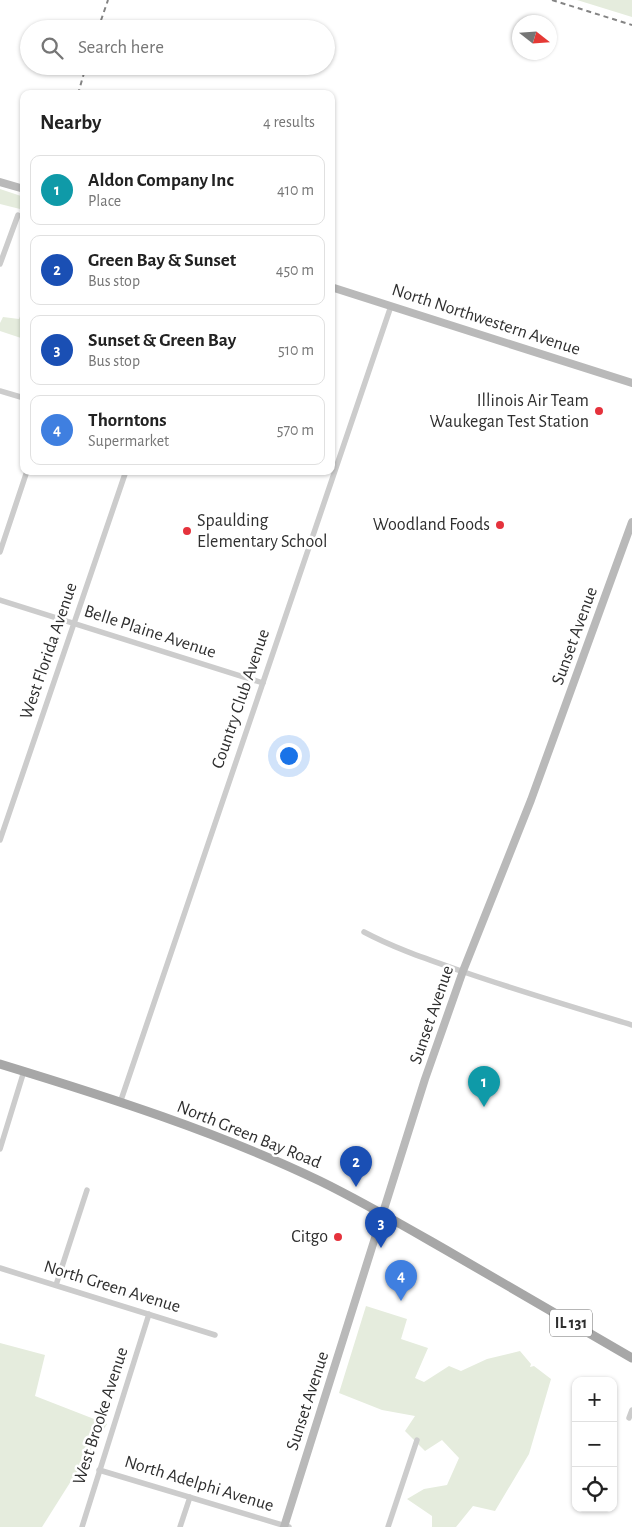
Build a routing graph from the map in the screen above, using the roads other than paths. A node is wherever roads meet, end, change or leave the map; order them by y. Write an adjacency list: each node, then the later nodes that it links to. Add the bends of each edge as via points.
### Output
1 (0, 182): 2 (street)
2 (20, 188)
3 (18, 215): 4 (street)
4 (0, 264)
5 (335, 288): 6 (street, North Northwestern Avenue)
6 (390, 306): 7 (street, North Northwestern Avenue); 10 (street, Country Club Avenue)
7 (632, 382)
8 (0, 391): 9 (street)
9 (20, 397)
10 (335, 468)
11 (26, 475): 15 (street)
12 (125, 475): 17 (street, West Florida Avenue)
13 (333, 475): 18 (street, Country Club Avenue)
14 (632, 522): 21 (street, Sunset Avenue, via 531,800)
15 (0, 552)
16 (0, 600): 17 (street, Belle Plaine Avenue)
17 (74, 623): 18 (street, Belle Plaine Avenue); 19 (street, West Florida Avenue)
18 (262, 683): 25 (street, Country Club Avenue)
19 (0, 840)
20 (364, 932): 21 (street, via 404,951)
21 (463, 971): 22 (street); 28 (street, Sunset Avenue)
22 (632, 1025)
23 (0, 1064): 24 (main road, IL 131)
24 (24, 1071): 25 (main road, North Green Bay Road / IL 131); 26 (street)
25 (120, 1103): 28 (main road, North Green Bay Road / IL 131, via 268,1157)
26 (0, 1149)
27 (87, 1190): 30 (street)
28 (382, 1214): 33 (main road, North Green Bay Road / IL 131); 39 (street, Sunset Avenue)
29 (0, 1268): 30 (street, North Green Avenue)
30 (56, 1286): 31 (street, North Green Avenue)
31 (149, 1314): 32 (street, North Green Avenue); 37 (street, West Brooke Avenue)
32 (215, 1335)
33 (632, 1358)
34 (632, 1410): 35 (street)
35 (629, 1418)
36 (417, 1440): 42 (street)
37 (99, 1470): 38 (street, North Adelphi Avenue); 40 (street, West Brooke Avenue)
38 (190, 1497): 39 (street, North Adelphi Avenue); 41 (street)
39 (286, 1526)
40 (82, 1527)
41 (180, 1527)
42 (388, 1527)

